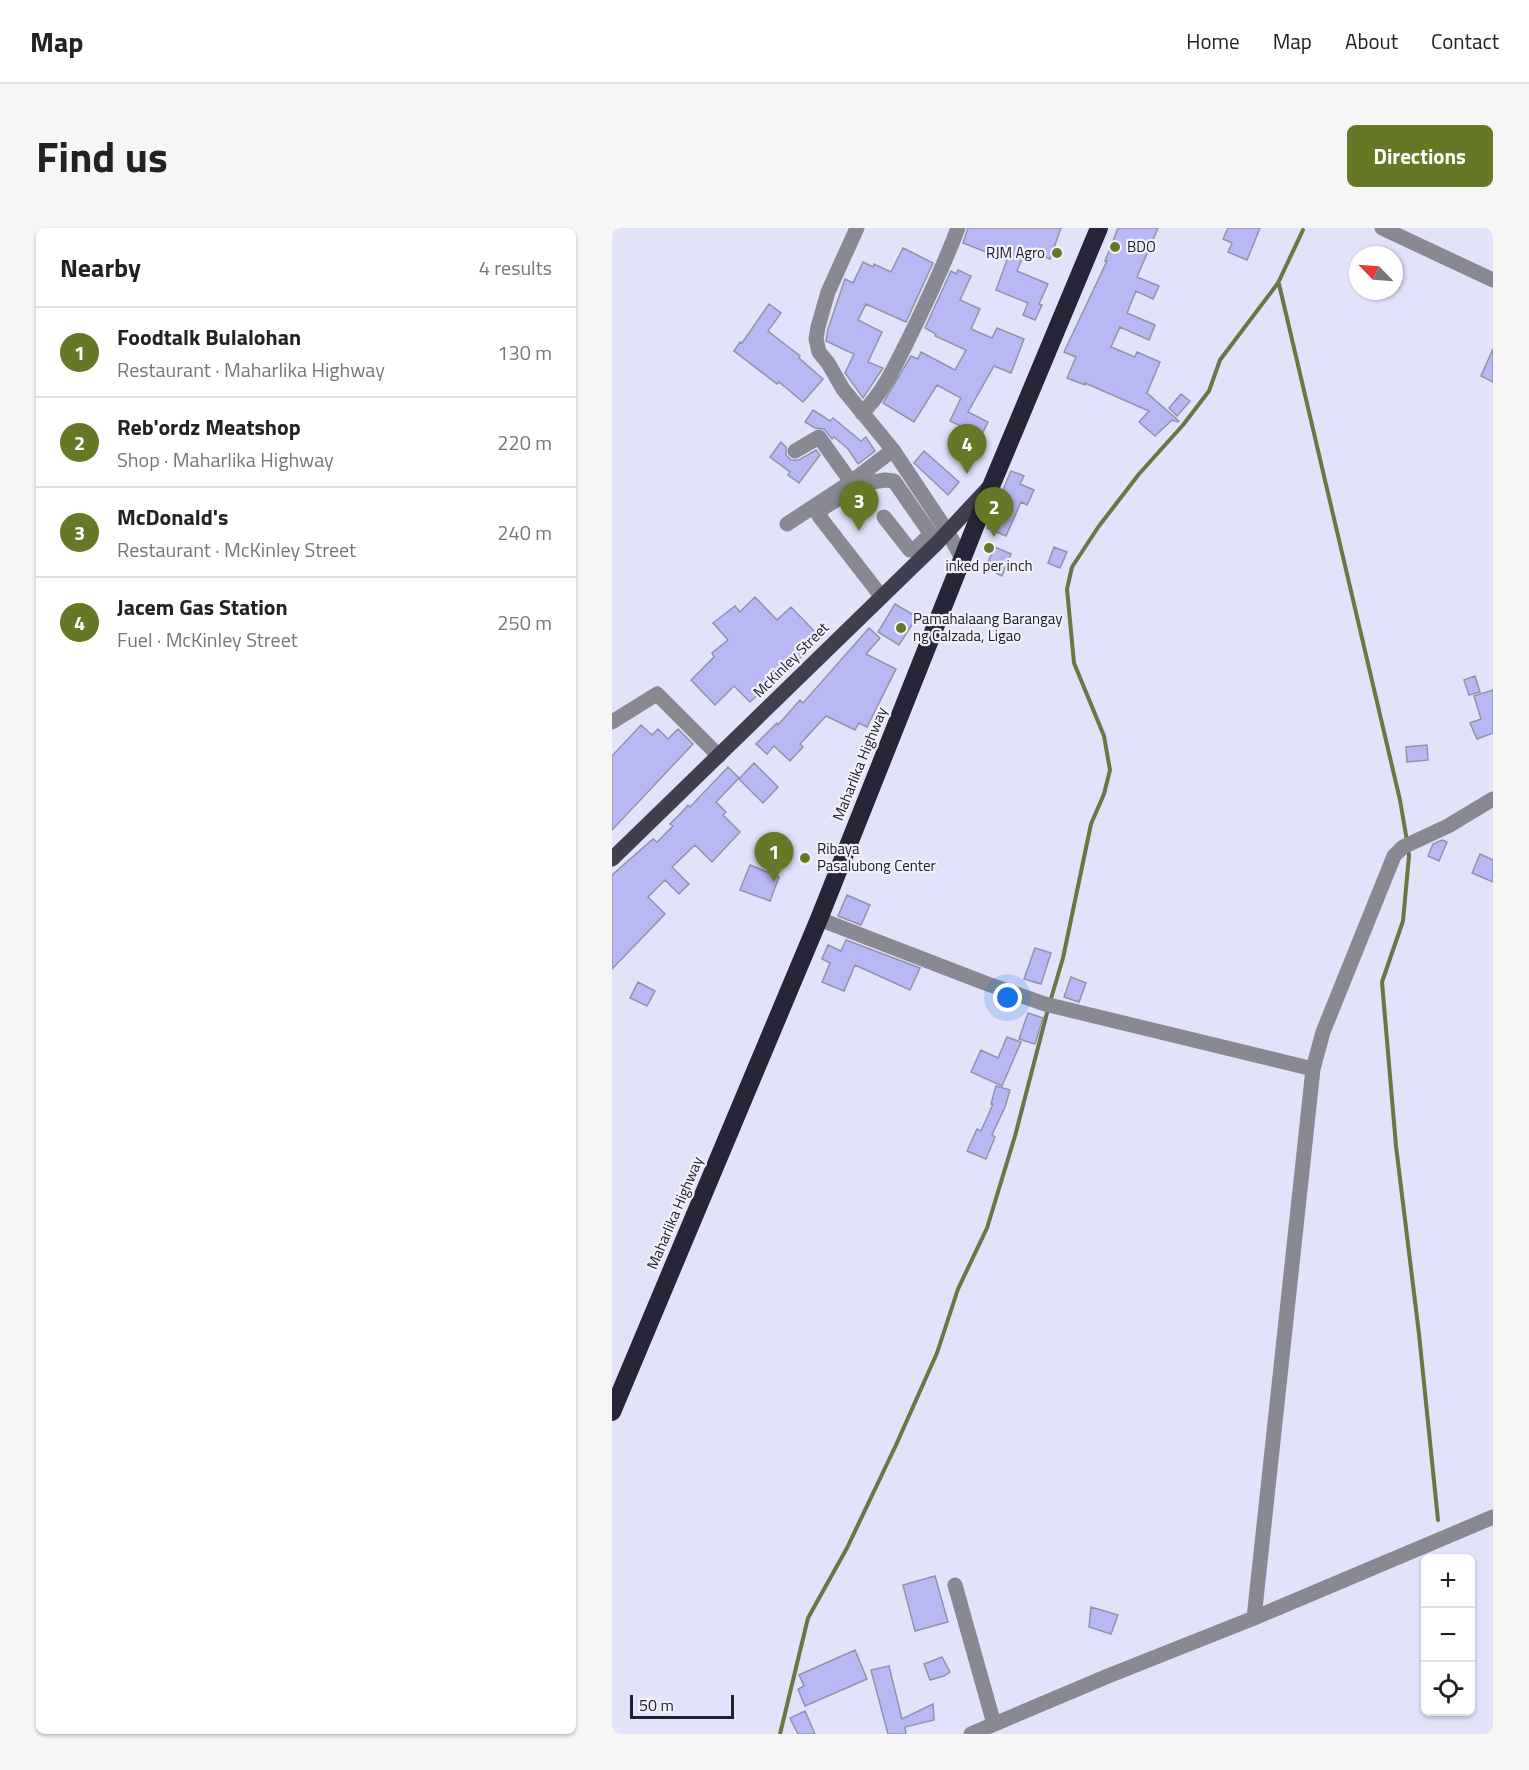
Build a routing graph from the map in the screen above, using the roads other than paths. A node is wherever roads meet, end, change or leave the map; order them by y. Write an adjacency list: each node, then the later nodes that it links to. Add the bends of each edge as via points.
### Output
1 (857, 228): 6 (street, via 828,292 816,339 819,352)
2 (958, 228): 6 (street, via 943,269 894,368)
3 (1099, 228): 9 (highway, Maharlika Highway)
4 (1382, 228): 5 (street)
5 (1493, 280)
6 (862, 413): 7 (street)
7 (893, 450): 10 (street); 13 (street)
8 (795, 451): 10 (street, via 819,437)
9 (992, 484): 13 (main road, McKinley Street); 14 (highway, Maharlika Highway)
10 (853, 486): 12 (street); 13 (street, via 894,481); 15 (street, via 823,508 819,516)
11 (884, 517): 13 (street, via 910,550)
12 (787, 524)
13 (938, 536): 14 (street); 15 (main road, McKinley Street)
14 (962, 558): 20 (highway, Maharlika Highway)
15 (881, 596): 17 (main road, McKinley Street)
16 (612, 722): 17 (street, via 657,694)
17 (719, 756): 19 (main road, McKinley Street)
18 (1493, 799): 21 (street, via 1403,847 1394,856 1323,1032)
19 (612, 859)
20 (819, 919): 21 (street, via 1045,1004); 22 (highway, Maharlika Highway)
21 (1313, 1069): 26 (street)
22 (618, 1378): 23 (highway, Maharlika Highway)
23 (612, 1412)
24 (1493, 1517): 26 (street)
25 (955, 1586): 27 (street)
26 (1254, 1618): 27 (street)
27 (994, 1724): 28 (street)
28 (971, 1734)

